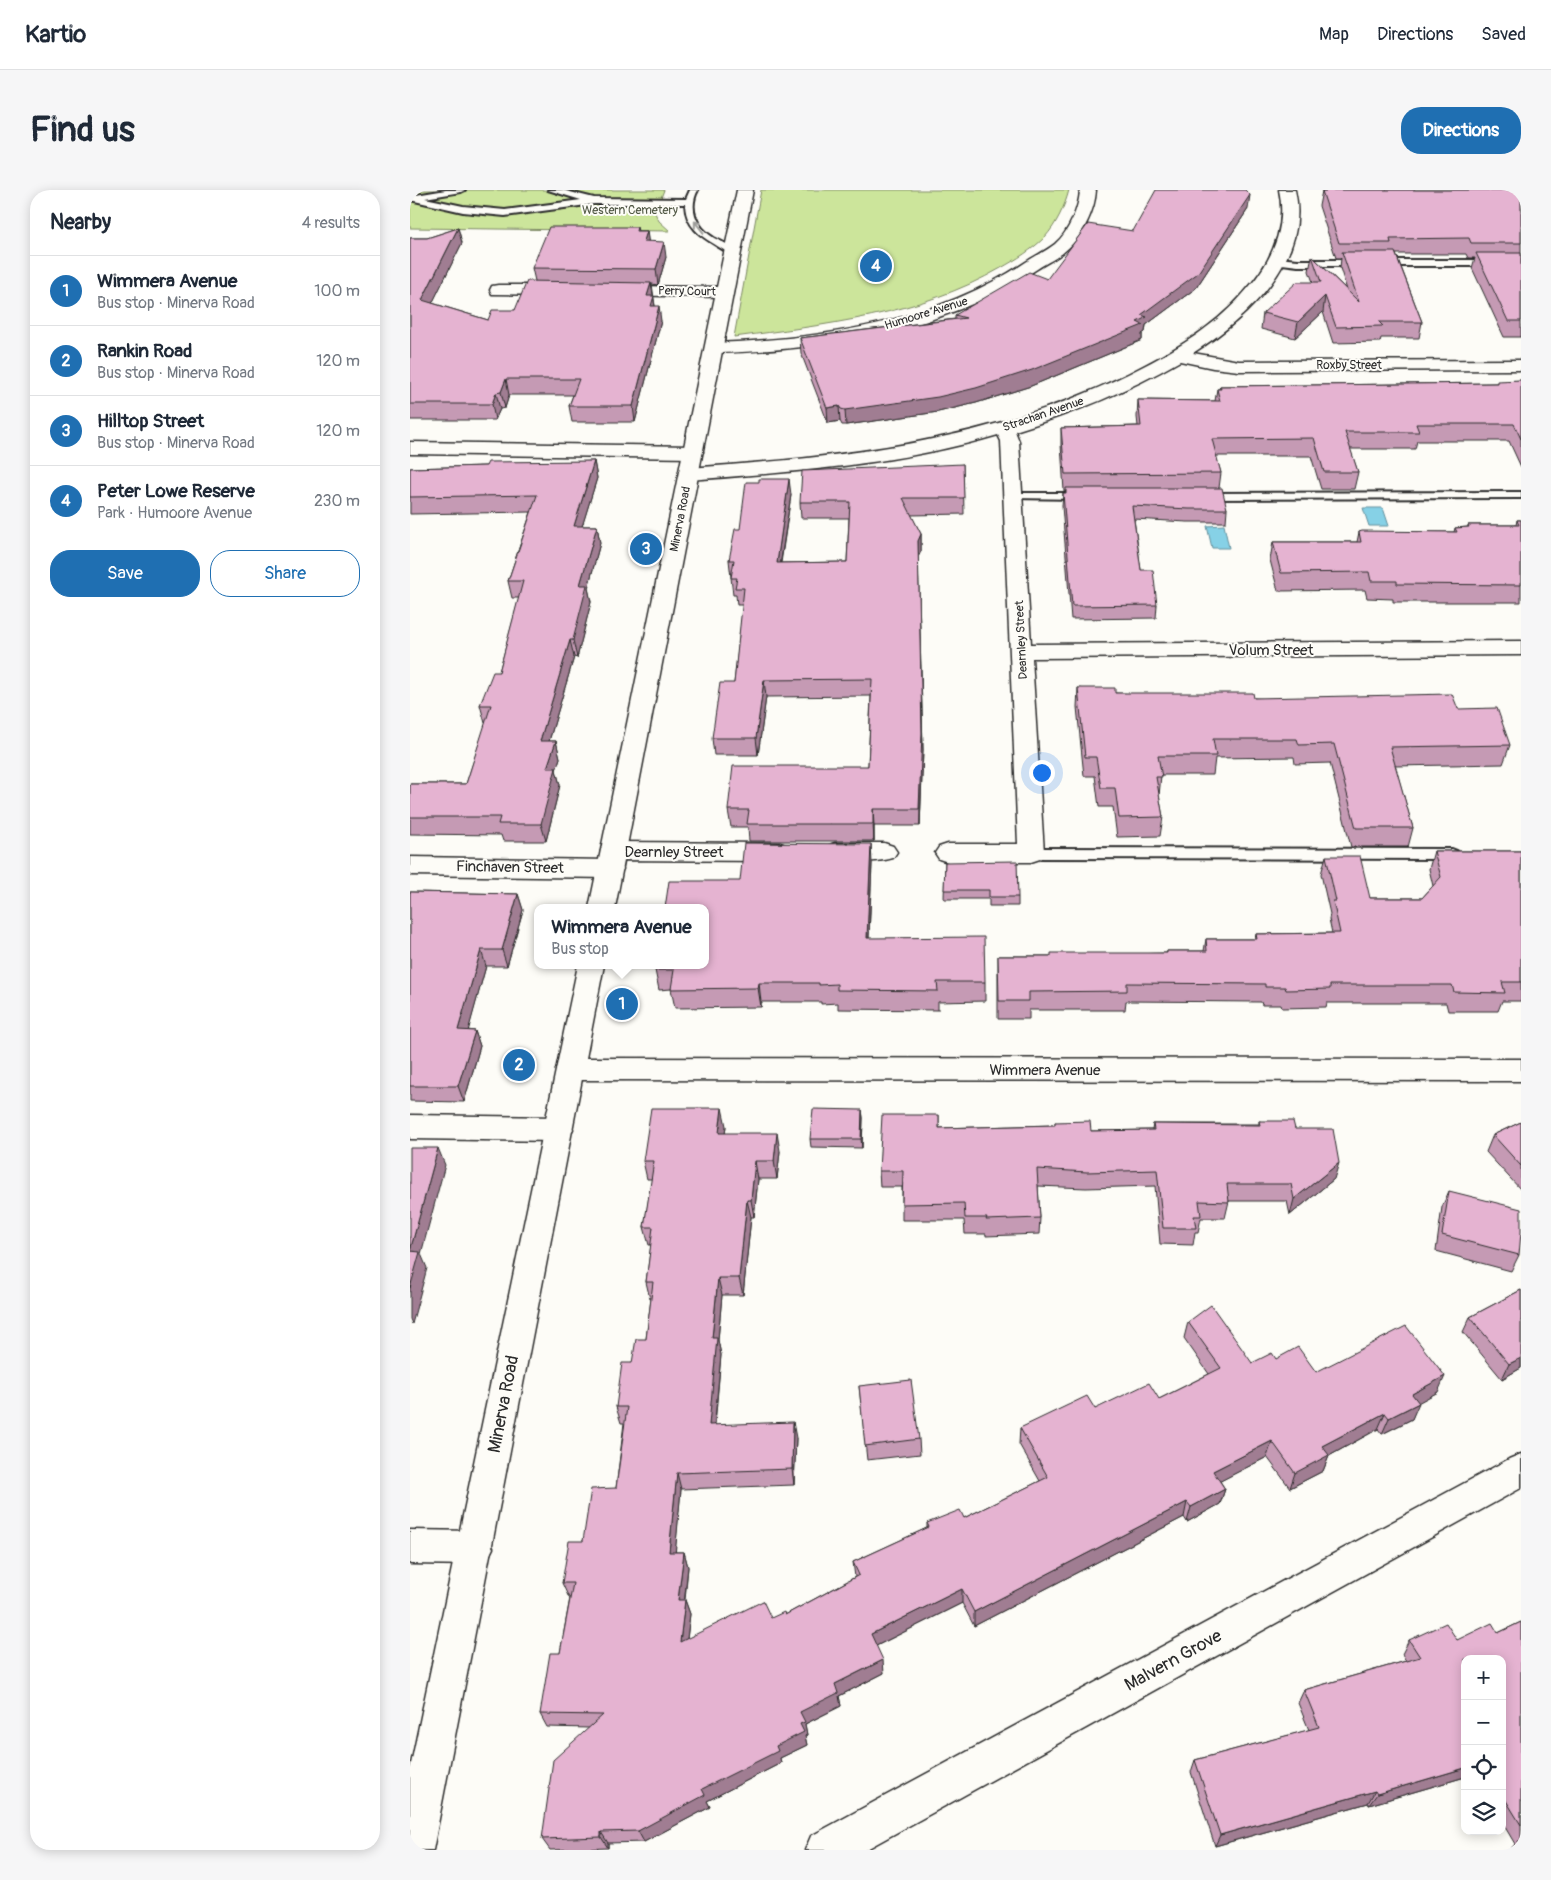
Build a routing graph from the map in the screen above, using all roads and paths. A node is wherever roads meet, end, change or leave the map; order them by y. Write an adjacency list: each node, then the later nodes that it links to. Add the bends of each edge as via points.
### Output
1 (461, 190): 7 (lane)
2 (552, 190): 8 (lane)
3 (694, 190): 9 (lane)
4 (745, 190): 10 (street, Minerva Road)
5 (1088, 190): 17 (street, Humoore Avenue, via 1081,216 1064,244 982,295 917,318 842,335 769,346)
6 (1287, 190): 11 (street, Strachan Avenue, via 1291,203 1288,239)
7 (410, 198): 8 (lane, via 463,210 505,213)
8 (594, 201): 9 (lane)
9 (687, 202): 10 (lane, one-way to 9, via 698,228)
10 (733, 252): 16 (street, Minerva Road)
11 (1277, 261): 12 (lane); 18 (street, Strachan Avenue, via 1251,299 1218,329)
12 (1521, 263)
13 (498, 290): 14 (street)
14 (577, 290)
15 (596, 291): 16 (street, Perry Court)
16 (725, 292): 17 (street, Minerva Road)
17 (714, 348): 22 (street, Minerva Road)
18 (1178, 355): 19 (street, Roxby Street, via 1239,366); 20 (street, Strachan Avenue, via 1084,401)
19 (1521, 365)
20 (1004, 428): 23 (street, Strachan Avenue, via 910,449 809,465); 25 (street, Dearnley Street, via 1010,441)
21 (410, 448): 22 (street)
22 (693, 452): 23 (street, Minerva Road)
23 (689, 474): 34 (street, Minerva Road)
24 (1521, 495): 27 (lane)
25 (1014, 496): 26 (lane); 29 (street, Dearnley Street)
26 (1098, 496)
27 (1196, 496)
28 (1521, 648): 29 (street, Volum Street)
29 (1022, 651): 32 (street, Dearnley Street)
30 (884, 852): 34 (street, Dearnley Street)
31 (948, 853): 32 (street)
32 (1032, 853): 33 (lane)
33 (1461, 854)
34 (612, 861): 35 (street, Finchaven Street); 36 (street, Minerva Road)
35 (410, 866)
36 (603, 904)
37 (589, 969): 38 (street, Minerva Road)
38 (570, 1069): 39 (street, Wimmera Avenue); 41 (street, Minerva Road)
39 (1521, 1070)
40 (410, 1127): 41 (street)
41 (558, 1129): 44 (street, Minerva Road)
42 (1521, 1470): 46 (street, Malvern Grove)
43 (410, 1547): 44 (street)
44 (475, 1548): 45 (street, Minerva Road)
45 (415, 1848)
46 (825, 1850)

